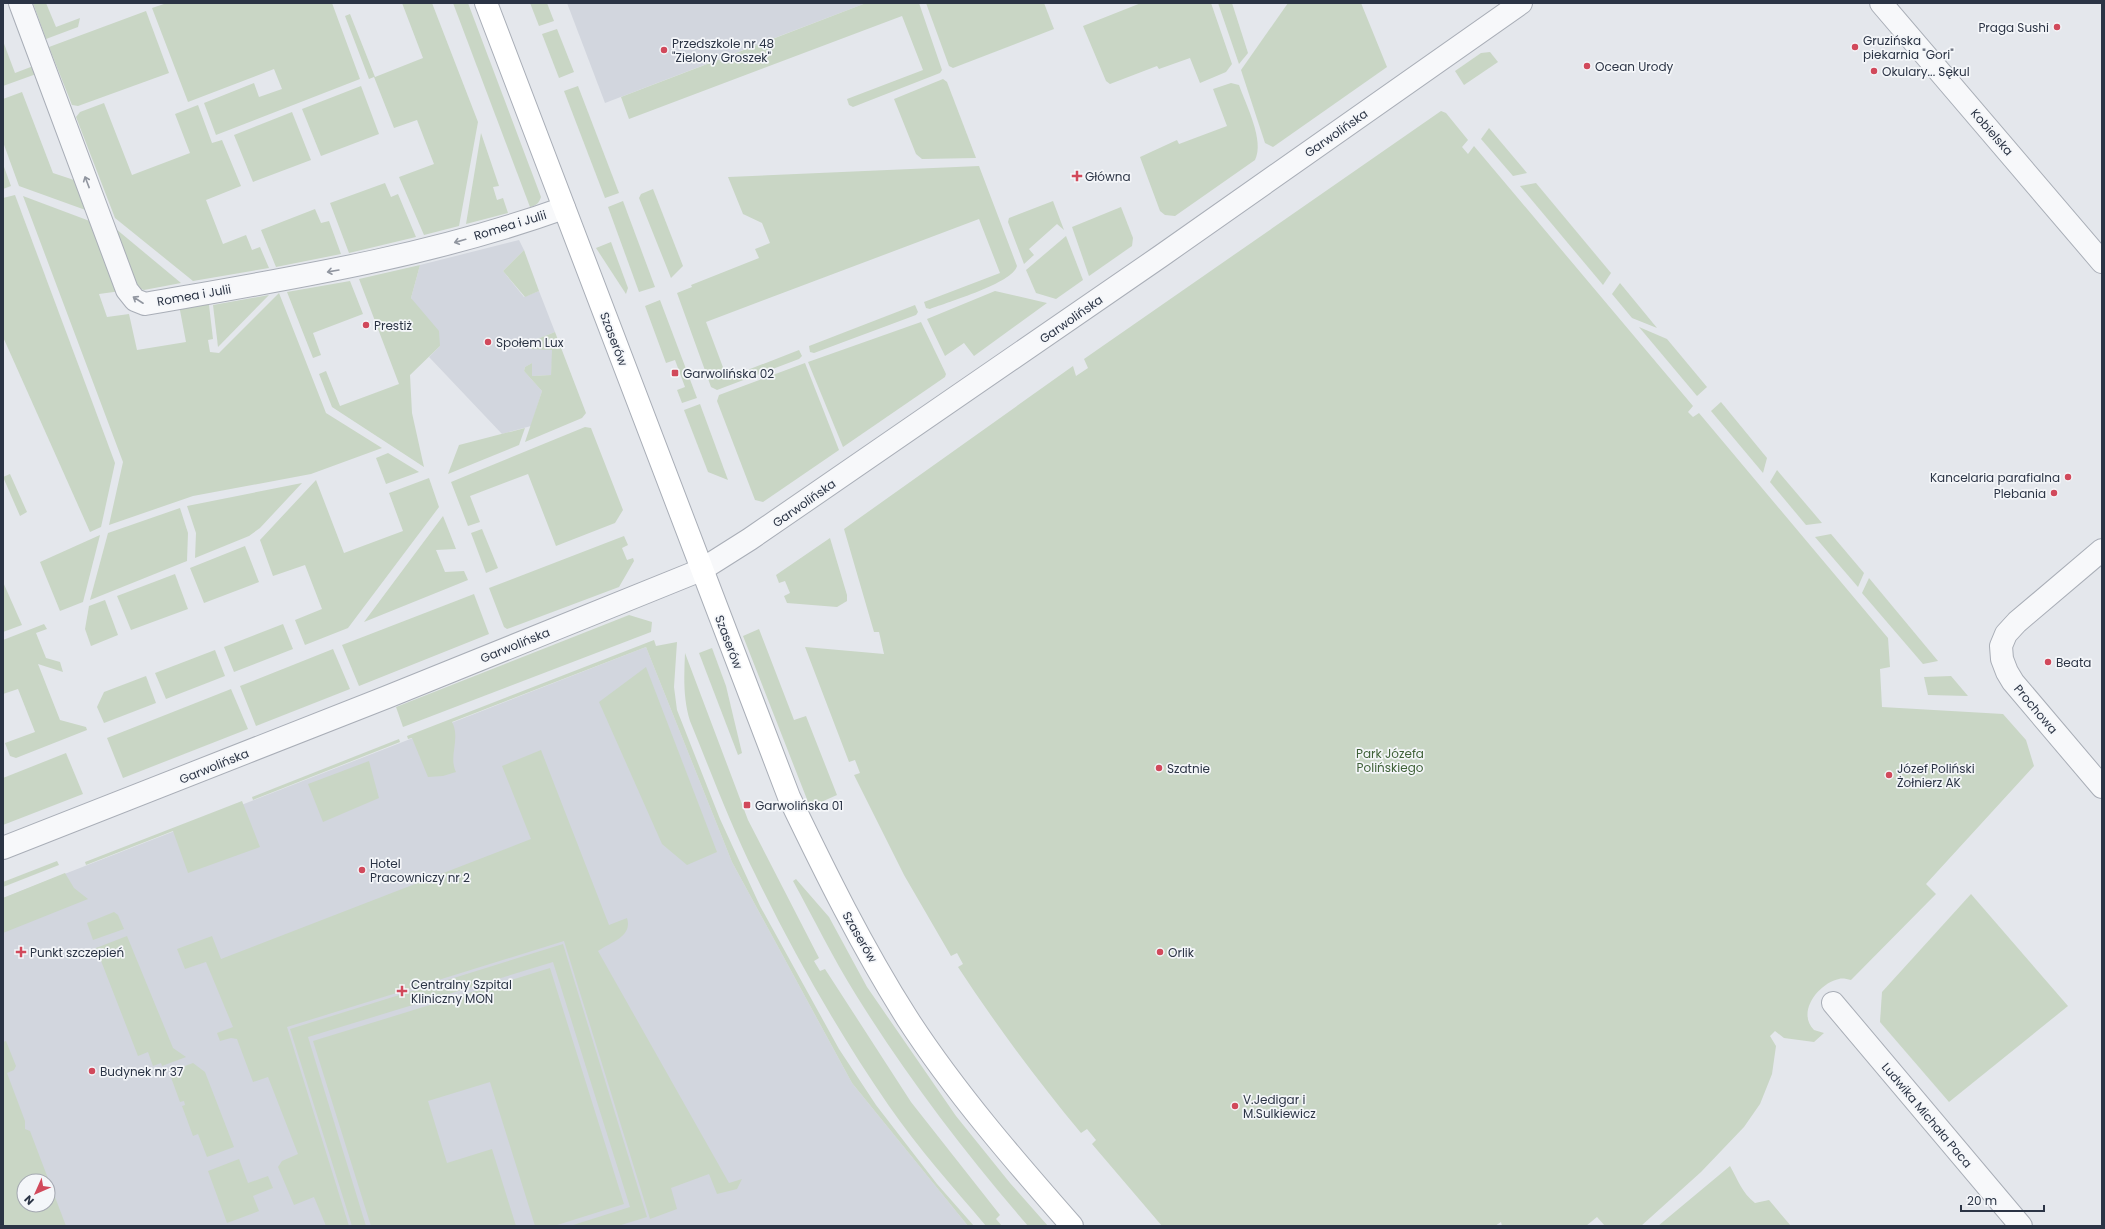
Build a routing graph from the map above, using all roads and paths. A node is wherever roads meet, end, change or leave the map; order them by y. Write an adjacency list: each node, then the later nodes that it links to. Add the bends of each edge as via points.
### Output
1 (20, 3): 5 (street, Romea i Julii, one-way to 1, via 519,224 426,250 350,267 141,303 127,290)
2 (486, 3): 5 (street, Szaserów)
3 (1521, 3): 8 (street, Garwolińska, via 1155,261)
4 (1881, 3): 6 (street, Kobielska)
5 (564, 208): 8 (street, Szaserów)
6 (2102, 262)
7 (2102, 550): 9 (street, Prochowa, via 2017,622 2006,634 2001,646 2006,672 2013,682)
8 (701, 570): 10 (street, Garwolińska); 12 (street, Szaserów, via 789,797 837,898 907,1018 968,1102)
9 (2102, 787)
10 (3, 848)
11 (1833, 1003): 13 (street, Ludwika Michała Paca)
12 (1072, 1226)
13 (2021, 1226)

